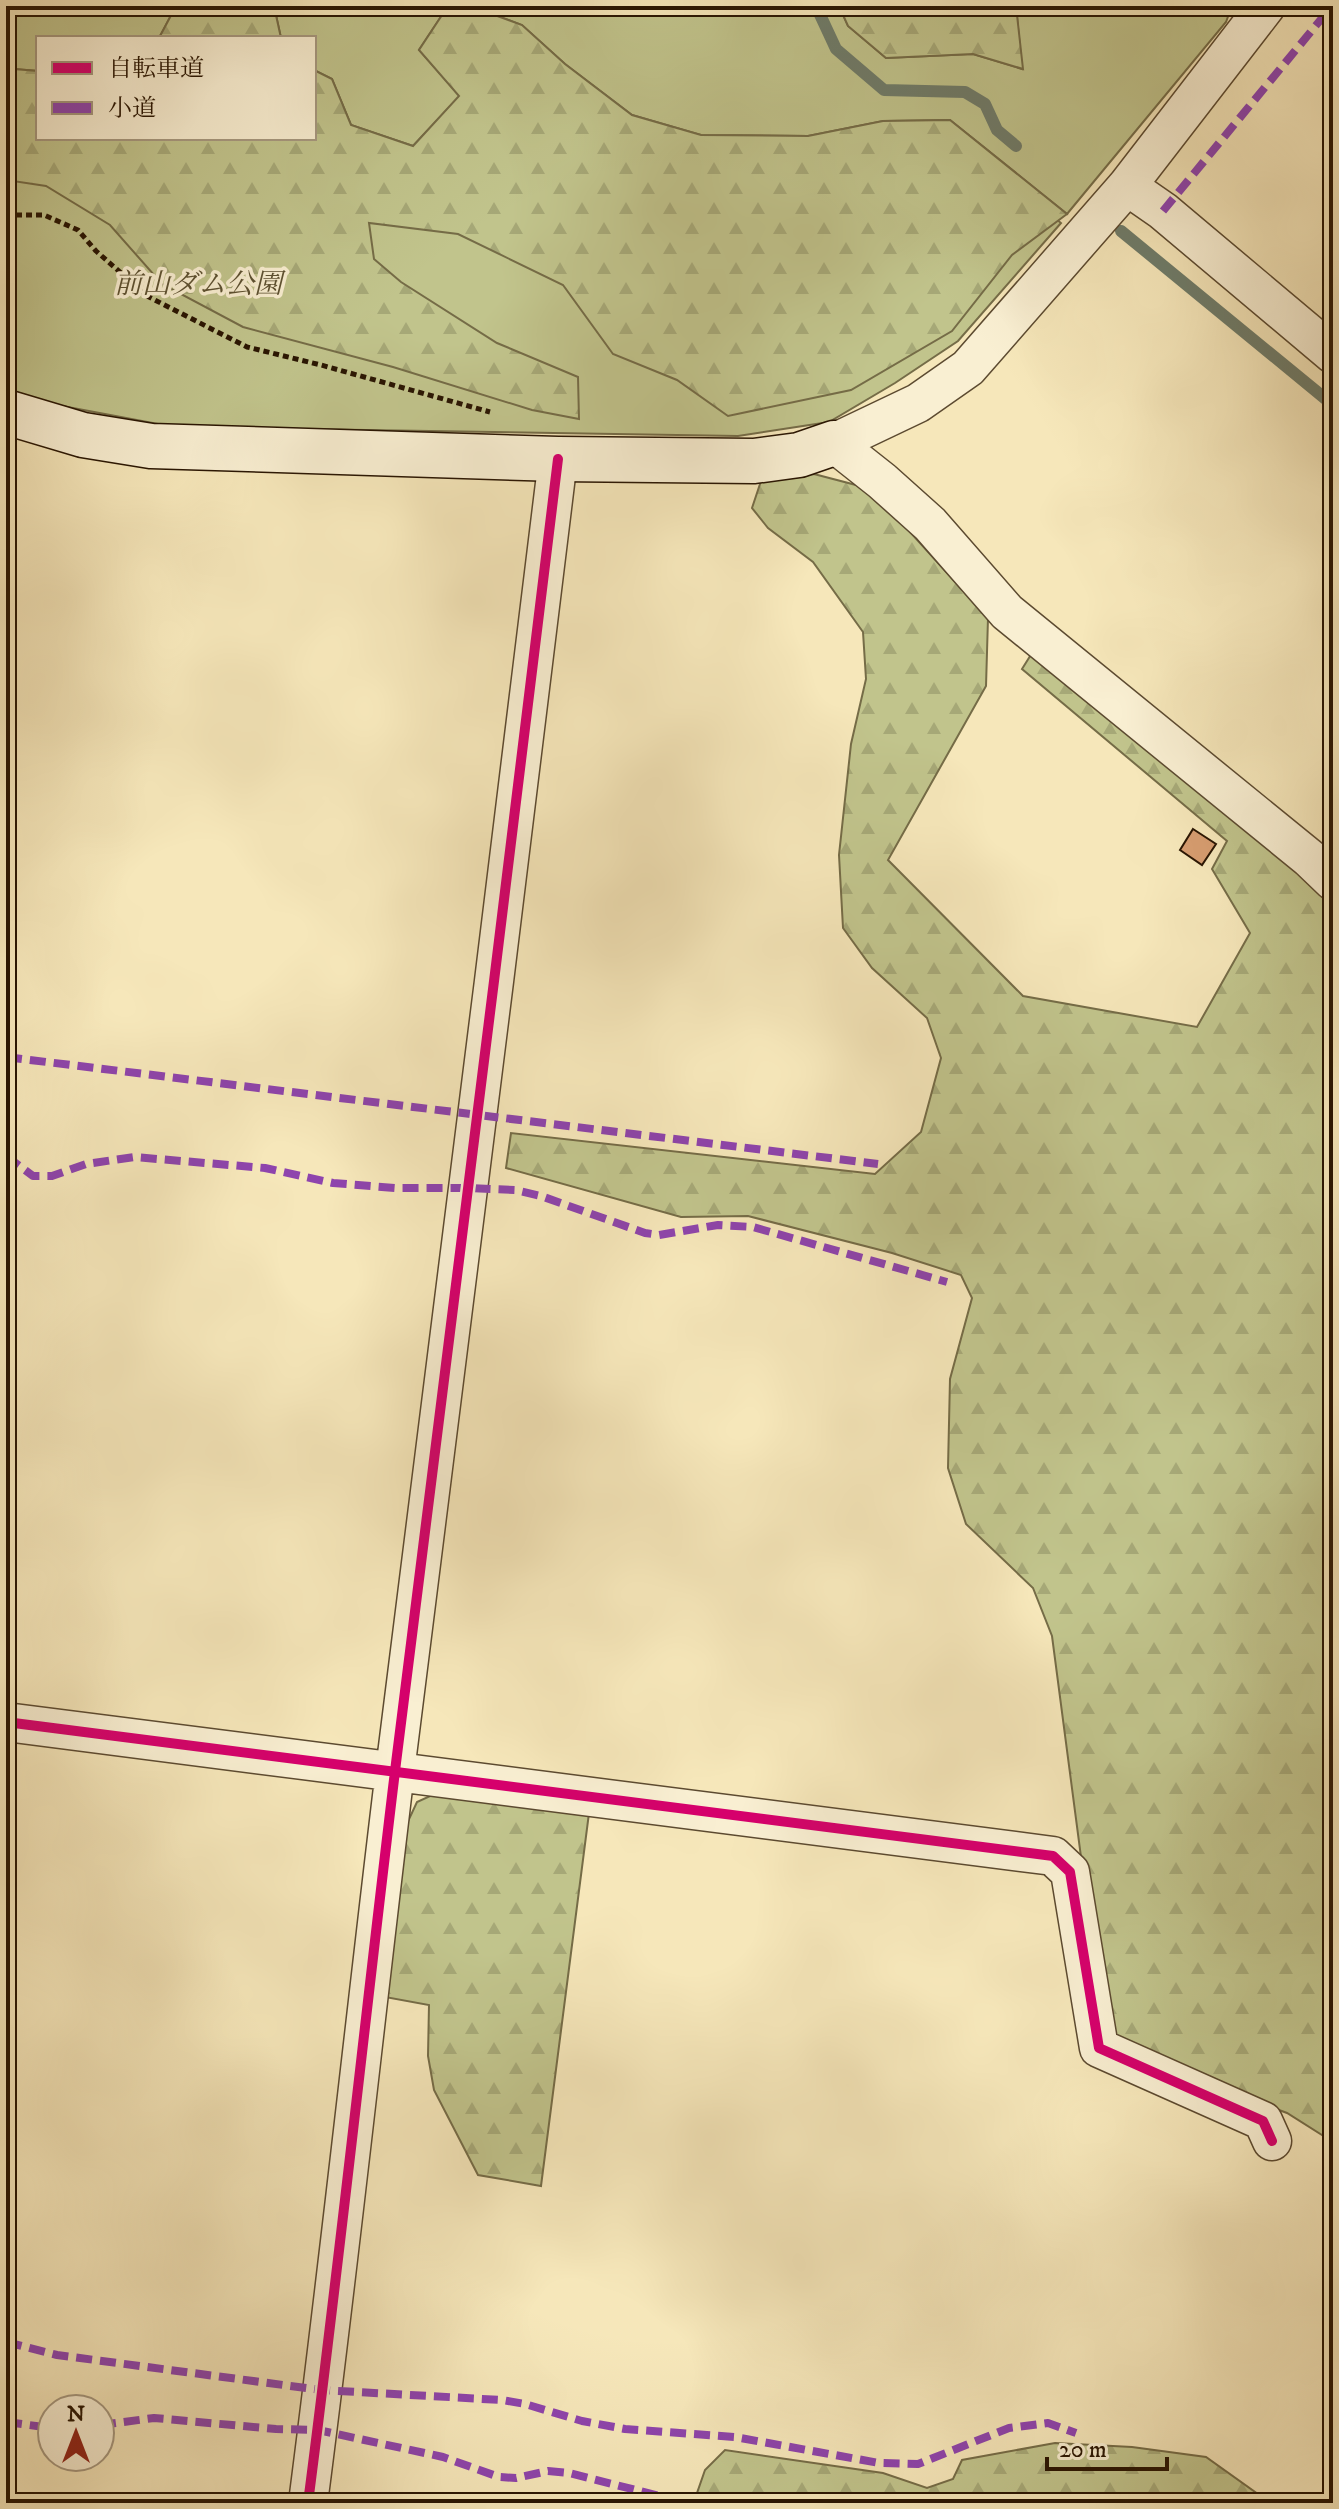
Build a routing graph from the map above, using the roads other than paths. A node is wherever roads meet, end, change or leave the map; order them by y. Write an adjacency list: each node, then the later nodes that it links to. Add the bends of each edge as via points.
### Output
1 (1264, 6): 2 (street)
2 (1127, 186): 3 (street); 5 (street, via 968,368 918,403)
3 (1333, 354)
4 (6, 412): 6 (street, via 83,435 151,446)
5 (834, 443): 6 (street, via 799,455 754,461); 7 (street, via 930,524 1007,612)
6 (558, 459): 9 (street)
7 (1333, 881)
8 (6, 1722): 9 (street)
9 (395, 1771): 10 (street, via 1053,1856 1070,1872 1099,2048 1263,2121); 11 (street)
10 (1272, 2141)
11 (308, 2503)

